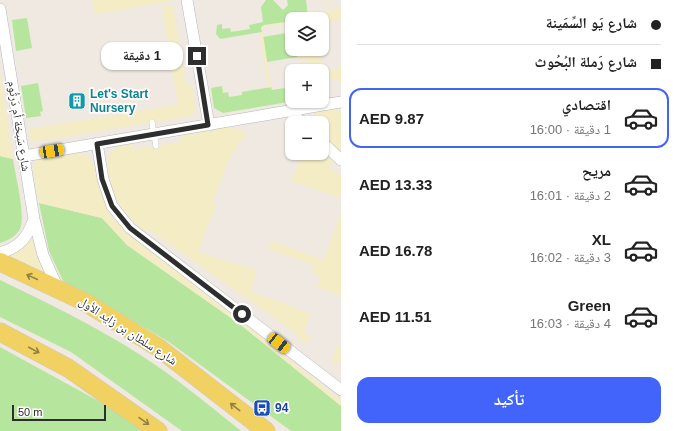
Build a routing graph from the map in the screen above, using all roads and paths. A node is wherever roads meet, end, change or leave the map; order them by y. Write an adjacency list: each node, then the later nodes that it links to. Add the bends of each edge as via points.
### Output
1 (187, 0): 7 (street)
2 (0, 8): 12 (street, شارع سَبخة أم دَرثُوم)
3 (341, 102): 4 (street)
4 (290, 111): 5 (street); 7 (street)
5 (295, 116)
6 (152, 122): 8 (lane)
7 (208, 125): 8 (street)
8 (154, 134): 9 (street); 10 (lane)
9 (97, 144): 12 (street); 19 (street, via 102,179 112,206 130,228)
10 (156, 146)
11 (329, 149): 13 (street)
12 (24, 156): 14 (street, شارع سَبخة أم دَرثُوم)
13 (341, 160)
14 (34, 219): 15 (street, via 28,235 21,244); 17 (street, شارع سَبخة أم دَرثُوم, via 43,255)
15 (0, 253)
16 (0, 262): 17 (main road, شارع سلطان بن زايد الأول, one-way to 16)
17 (58, 289): 21 (main road, شارع سلطان بن زايد الأول, one-way to 17, via 159,348 85,302)
18 (0, 332): 20 (main road, one-way to 20, via 68,368)
19 (341, 390)
20 (158, 431)
21 (266, 431)

